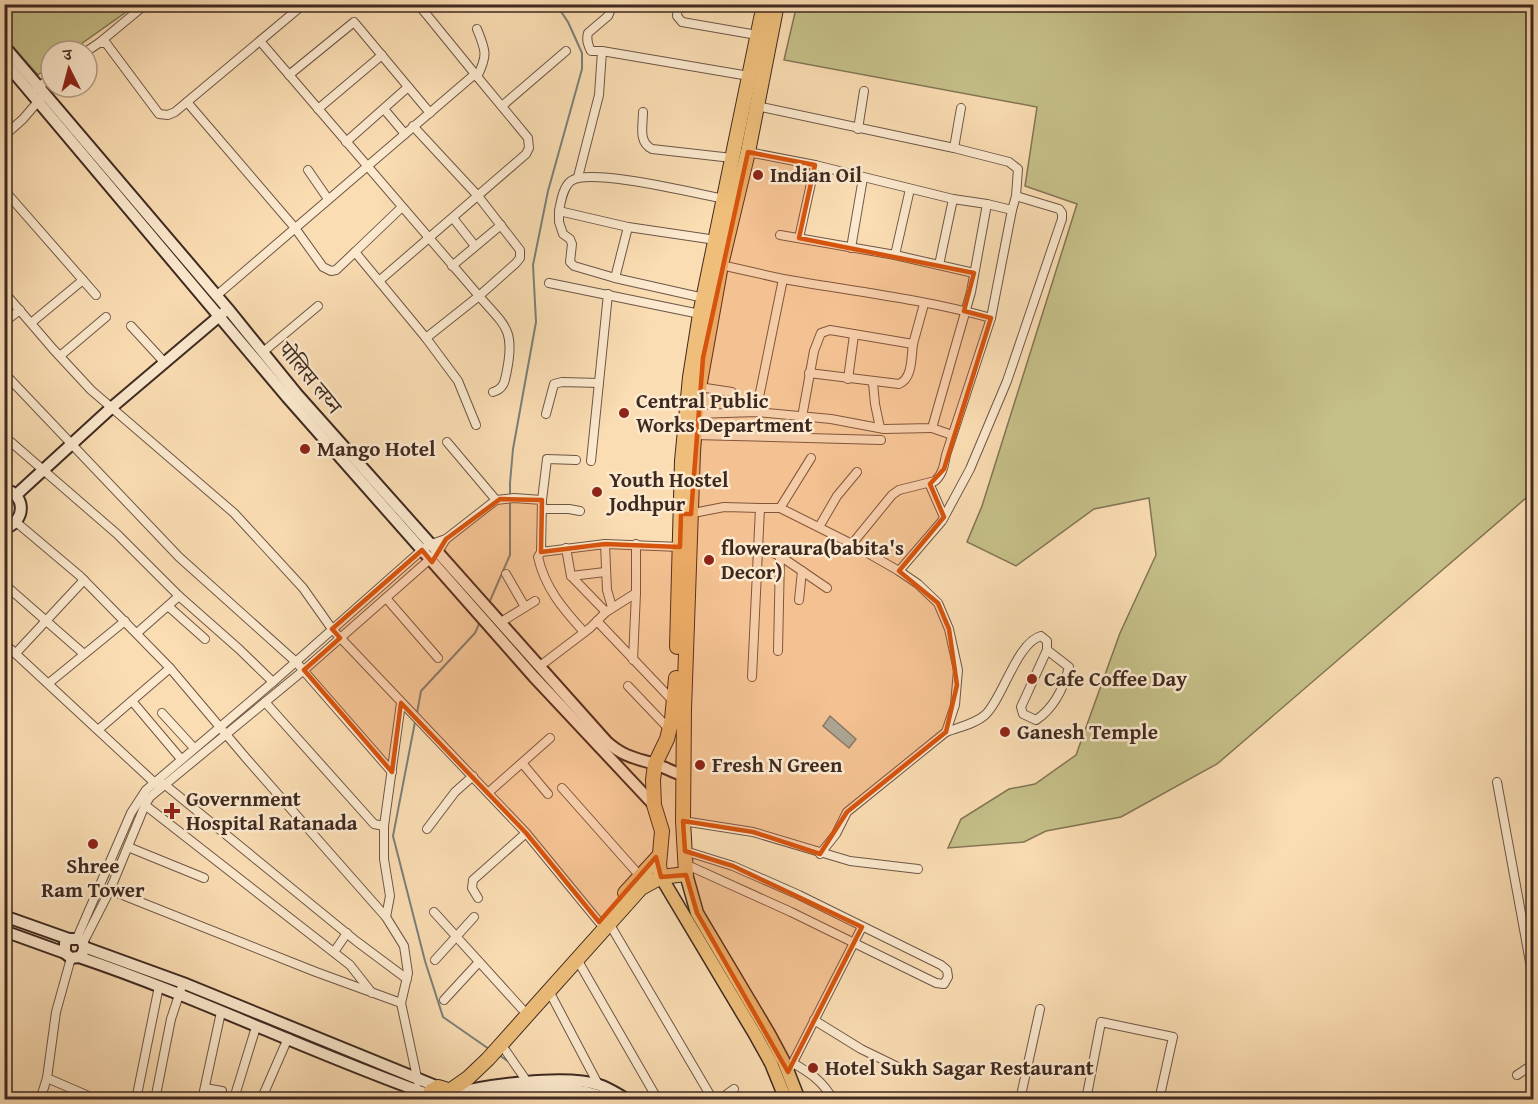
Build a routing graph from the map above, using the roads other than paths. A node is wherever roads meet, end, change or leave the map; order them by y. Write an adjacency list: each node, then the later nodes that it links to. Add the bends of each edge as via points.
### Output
1 (146, 4): 12 (street)
2 (304, 4): 11 (street)
3 (418, 4): 20 (street)
4 (604, 4): 8 (street)
5 (678, 4): 10 (street, via 677,16 682,21)
6 (764, 4): 10 (highway)
7 (777, 4): 29 (highway)
8 (613, 5): 16 (street, via 608,16 588,33 591,51)
9 (477, 29): 20 (street, via 486,54)
10 (757, 35): 21 (highway)
11 (260, 41): 19 (street); 27 (street)
12 (99, 42)
13 (99, 44): 27 (street, via 106,43 159,114 168,115)
14 (4, 46): 24 (street, पोलिस लय्न)
15 (566, 51): 28 (street)
16 (602, 51): 21 (street); 46 (street, via 599,95)
17 (381, 55): 19 (street, via 354,22); 22 (street); 31 (street)
18 (4, 61): 24 (street)
19 (289, 75): 31 (street)
20 (476, 76): 28 (street); 34 (street)
21 (749, 76): 42 (highway)
22 (408, 87): 32 (street); 34 (street)
23 (864, 91): 36 (street)
24 (39, 93): 38 (street, via 23,119)
25 (44, 99): 83 (street, पोलिस लय्न)
26 (44, 99): 92 (street)
27 (187, 102): 62 (street)
28 (502, 106): 50 (street, via 528,138 529,148)
29 (757, 106): 36 (street); 41 (highway)
30 (961, 108): 40 (street)
31 (318, 109): 39 (street)
32 (384, 109): 37 (street); 39 (street)
33 (643, 112): 42 (street, via 642,141 646,146)
34 (430, 113): 35 (street)
35 (413, 126): 37 (street); 50 (street)
36 (858, 129): 40 (street)
37 (405, 134): 44 (street)
38 (4, 136)
39 (346, 142): 44 (street)
40 (954, 148): 51 (street, via 1015,165)
41 (748, 152): 43 (street); 71 (highway)
42 (732, 158): 53 (highway)
43 (815, 165): 47 (street); 64 (street)
44 (367, 167): 52 (street); 56 (street)
45 (308, 170): 52 (street)
46 (578, 177): 53 (street, via 626,179); 58 (street, via 568,183)
47 (863, 178): 48 (street); 68 (street)
48 (910, 189): 54 (street); 70 (street)
49 (4, 190): 77 (street)
50 (478, 196): 59 (street); 60 (street)
51 (1016, 196): 57 (street); 141 (street, via 1059,209 1062,219 1007,381 970,469)
52 (328, 199): 62 (street)
53 (725, 199): 66 (highway)
54 (952, 199): 55 (street); 73 (street)
55 (987, 204): 57 (street); 74 (street)
56 (401, 208): 65 (street); 69 (street)
57 (1012, 210): 94 (street)
58 (559, 211): 61 (street); 75 (street, via 563,234 572,244 570,262)
59 (453, 218): 65 (street); 67 (street)
60 (501, 225): 67 (street); 84 (street, via 520,250 520,258)
61 (628, 227): 66 (street); 75 (street)
62 (295, 228): 69 (street, via 327,270 336,270); 83 (street)
63 (780, 236): 64 (street)
64 (799, 238): 68 (street)
65 (429, 239): 72 (street); 78 (street)
66 (716, 240): 85 (highway)
67 (475, 246): 72 (street)
68 (851, 248): 70 (street)
69 (355, 252): 78 (street)
70 (895, 255): 73 (street)
71 (721, 265): 76 (street); 109 (highway)
72 (452, 266): 84 (street)
73 (939, 266): 74 (street)
74 (974, 273): 90 (street)
75 (615, 278): 85 (street)
76 (783, 279): 86 (street); 113 (street)
77 (83, 280): 82 (street); 96 (street)
78 (379, 281): 99 (street)
79 (549, 283): 81 (street)
80 (4, 292): 89 (street)
81 (608, 294): 91 (street); 107 (street)
82 (96, 295)
83 (216, 296): 88 (street, पोलिस लय्न)
84 (479, 296): 99 (street); 110 (street, via 506,327 511,340 506,380)
85 (704, 298): 91 (highway)
86 (924, 304): 90 (street); 100 (street)
87 (318, 306): 101 (street)
88 (228, 309): 92 (street); 101 (street, पोलिस लय्न)
89 (20, 310): 95 (street); 96 (street)
90 (964, 311): 94 (street); 119 (street)
91 (700, 314): 140 (highway, via 682,460)
92 (219, 316): 103 (street); 151 (street, via 287,397)
93 (106, 317): 102 (street)
94 (991, 318): 121 (street)
95 (4, 322)
96 (31, 322): 102 (street)
97 (131, 326): 103 (street)
98 (854, 335): 100 (street); 104 (street, via 830,330 821,333); 106 (street)
99 (426, 338): 117 (street, via 458,381)
100 (913, 344): 108 (street, via 904,382)
101 (262, 352): 151 (street, पोलिस लय्न)
102 (60, 356): 112 (street)
103 (165, 363): 112 (street)
104 (809, 373): 106 (street); 116 (street)
105 (4, 374): 125 (street)
106 (848, 379): 108 (street)
107 (599, 383): 114 (street, via 554,384); 128 (street)
108 (873, 383): 118 (street)
109 (699, 387): 111 (street); 115 (highway)
110 (493, 392)
111 (732, 392)
112 (111, 408): 125 (street); 174 (street, via 234,513 303,588)
113 (756, 412): 115 (street); 116 (street)
114 (546, 414)
115 (696, 414): 120 (highway)
116 (802, 417): 118 (street)
117 (476, 425)
118 (880, 428): 119 (street)
119 (932, 428): 121 (street)
120 (694, 435): 123 (street); 140 (highway)
121 (952, 435): 131 (street, via 944,469)
122 (4, 436): 129 (street)
123 (881, 440)
124 (447, 442): 134 (street)
125 (71, 444): 129 (street); 186 (street, via 179,557)
126 (811, 458): 137 (street)
127 (576, 460): 135 (street, via 547,459)
128 (591, 461)
129 (42, 469): 133 (street); 163 (street, via 117,534)
130 (857, 472): 143 (street)
131 (929, 483): 141 (street); 147 (street, via 892,495)
132 (4, 489): 133 (street)
133 (16, 495): 142 (street, via 22,507)
134 (498, 499): 135 (street); 151 (street)
135 (542, 500): 138 (street)
136 (760, 508): 137 (street); 140 (street, via 724,507); 149 (street)
137 (780, 508): 143 (street)
138 (542, 509): 139 (street); 152 (street)
139 (580, 511)
140 (686, 514): 148 (highway); 210 (highway)
141 (944, 517): 155 (street)
142 (16, 522): 144 (street); 159 (street)
143 (819, 527): 147 (street)
144 (4, 528)
145 (605, 544): 146 (street); 150 (street); 156 (street)
146 (636, 544): 148 (street); 162 (street)
147 (852, 544): 155 (street)
148 (680, 547): 196 (highway)
149 (759, 547): 153 (street); 190 (street)
150 (566, 548): 152 (street); 158 (street)
151 (430, 551): 164 (street); 172 (street, पोलिस लय्न); 174 (street); 218 (street, via 469,605)
152 (541, 552): 175 (street, via 538,557 545,582)
153 (780, 556): 154 (street); 181 (street)
154 (802, 571): 161 (street); 165 (street)
155 (899, 571): 202 (street, via 938,603 949,629 958,669 955,705)
156 (605, 572): 158 (street); 169 (street)
157 (506, 574): 168 (street)
158 (571, 576): 169 (street)
159 (84, 580): 170 (street); 171 (street)
160 (4, 584): 170 (street)
161 (827, 588)
162 (636, 593): 169 (street); 185 (street)
163 (179, 596): 167 (street); 191 (street)
164 (386, 598): 177 (street); 184 (street)
165 (799, 600)
166 (535, 601): 168 (street)
167 (168, 606): 176 (street); 178 (street)
168 (525, 607): 172 (street)
169 (609, 609): 173 (street)
170 (46, 620): 182 (street); 183 (street)
171 (125, 621): 176 (street); 183 (street)
172 (499, 621): 187 (street, पोलिस लय्न)
173 (597, 621): 175 (street); 185 (street)
174 (332, 629): 177 (street); 186 (street)
175 (584, 632): 187 (street)
176 (137, 633): 188 (street)
177 (340, 638): 189 (street); 197 (street)
178 (206, 639)
179 (4, 643): 182 (street)
180 (1047, 650): 180 (street, via 1021,707 1023,714 1036,720 1066,682 1069,667); 202 (street, via 1047,641 1041,636 1032,640 984,715)
181 (778, 651)
182 (16, 653): 192 (street)
183 (84, 654): 192 (street)
184 (438, 658)
185 (633, 660): 196 (street)
186 (296, 662): 189 (street); 191 (street)
187 (540, 666): 208 (street, पोलिस लय्न, via 618,752)
188 (170, 668): 194 (street); 199 (street)
189 (304, 670): 195 (street); 209 (street)
190 (752, 676)
191 (273, 682): 199 (street)
192 (49, 683): 200 (street)
193 (628, 687): 201 (street)
194 (132, 701): 200 (street); 206 (street)
195 (265, 702): 203 (street); 220 (street, via 374,824)
196 (674, 702): 201 (highway)
197 (404, 706): 209 (street); 211 (street)
198 (162, 713): 205 (street)
199 (219, 726): 203 (street); 205 (street)
200 (98, 729): 213 (street)
201 (669, 729): 208 (highway)
202 (946, 732): 224 (street, via 847,812)
203 (226, 734): 213 (street); 235 (street)
204 (550, 738): 207 (street)
205 (194, 748): 206 (street)
206 (181, 759): 213 (street)
207 (522, 763): 215 (street); 216 (street)
208 (655, 764): 210 (street, पोलिस लय्न); 218 (highway)
209 (392, 772): 220 (street)
210 (682, 775): 219 (highway)
211 (473, 776): 215 (street); 221 (street)
212 (1497, 782): 250 (street)
213 (159, 785): 217 (street); 240 (street); 243 (street, via 140,798 131,813)
214 (562, 788): 228 (street)
215 (489, 792): 222 (street)
216 (548, 794)
217 (145, 805): 223 (street); 244 (street)
218 (654, 805): 225 (highway, via 662,831)
219 (682, 821): 224 (street, via 753,832); 226 (highway)
220 (384, 826): 235 (street, via 390,897)
221 (427, 829)
222 (526, 833): 232 (street, via 473,880 472,888); 237 (street)
223 (128, 847): 230 (street); 231 (street)
224 (820, 854): 227 (street)
225 (659, 856): 228 (highway); 229 (highway)
226 (685, 863): 229 (highway); 238 (street, via 733,866); 242 (street); 265 (main road, via 697,913)
227 (918, 869)
228 (640, 876): 237 (highway)
229 (661, 877): 237 (highway, via 641,888); 288 (main road, via 756,1036)
230 (204, 878)
231 (110, 890): 243 (street); 253 (street)
232 (478, 898)
233 (434, 912): 241 (street)
234 (4, 916): 243 (street)
235 (386, 917): 248 (street, via 404,946)
236 (474, 917): 241 (street)
237 (604, 922): 246 (highway); 257 (highway); 286 (street)
238 (862, 927): 242 (street); 242 (street, via 941,965 948,977 944,984 936,983)
239 (4, 931): 243 (street)
240 (346, 934): 244 (street); 248 (street)
241 (456, 937): 245 (street); 247 (street)
242 (854, 944): 260 (street)
243 (75, 948): 249 (street); 251 (street); 269 (street, via 53,1029)
244 (335, 950): 253 (street)
245 (435, 960)
246 (578, 961): 252 (highway); 285 (street)
247 (479, 962): 255 (street); 257 (street)
248 (406, 982): 256 (street)
249 (183, 983): 254 (street); 268 (street)
250 (1533, 984)
251 (159, 986): 254 (street); 277 (street)
252 (549, 991): 263 (highway); 270 (street)
253 (372, 993): 256 (street)
254 (178, 994): 259 (street); 278 (street)
255 (444, 1000)
256 (401, 1001): 268 (street)
257 (522, 1009): 274 (highway)
258 (1040, 1010): 291 (street)
259 (221, 1012): 261 (street); 271 (street)
260 (814, 1020): 265 (street); 266 (street)
261 (256, 1026): 262 (street); 281 (street, via 236,1092)
262 (288, 1038): 274 (street); 282 (street)
263 (501, 1044): 272 (street); 274 (highway, via 477,1071)
264 (1533, 1061): 267 (street)
265 (790, 1067): 289 (main road); 290 (street, via 817,1078)
266 (898, 1067)
267 (1517, 1075)
268 (417, 1077): 274 (street); 274 (street)
269 (47, 1078): 275 (street); 276 (street)
270 (598, 1084): 272 (street, via 575,1081); 284 (street)
271 (205, 1088): 279 (street); 280 (street, via 222,1091)
272 (543, 1088): 274 (street); 274 (street, via 468,1096); 283 (street, via 584,1090)
273 (734, 1089): 287 (street)
274 (440, 1094)
275 (40, 1100)
276 (98, 1100)
277 (136, 1100)
278 (155, 1100)
279 (202, 1100)
280 (222, 1100)
281 (243, 1100)
282 (261, 1100)
283 (609, 1100)
284 (628, 1100)
285 (658, 1100)
286 (713, 1100)
287 (719, 1100)
288 (786, 1100)
289 (799, 1100)
290 (833, 1100)
291 (1020, 1100)
292 (1086, 1100): 293 (street, via 1101,1022 1173,1037)
293 (1159, 1100)

